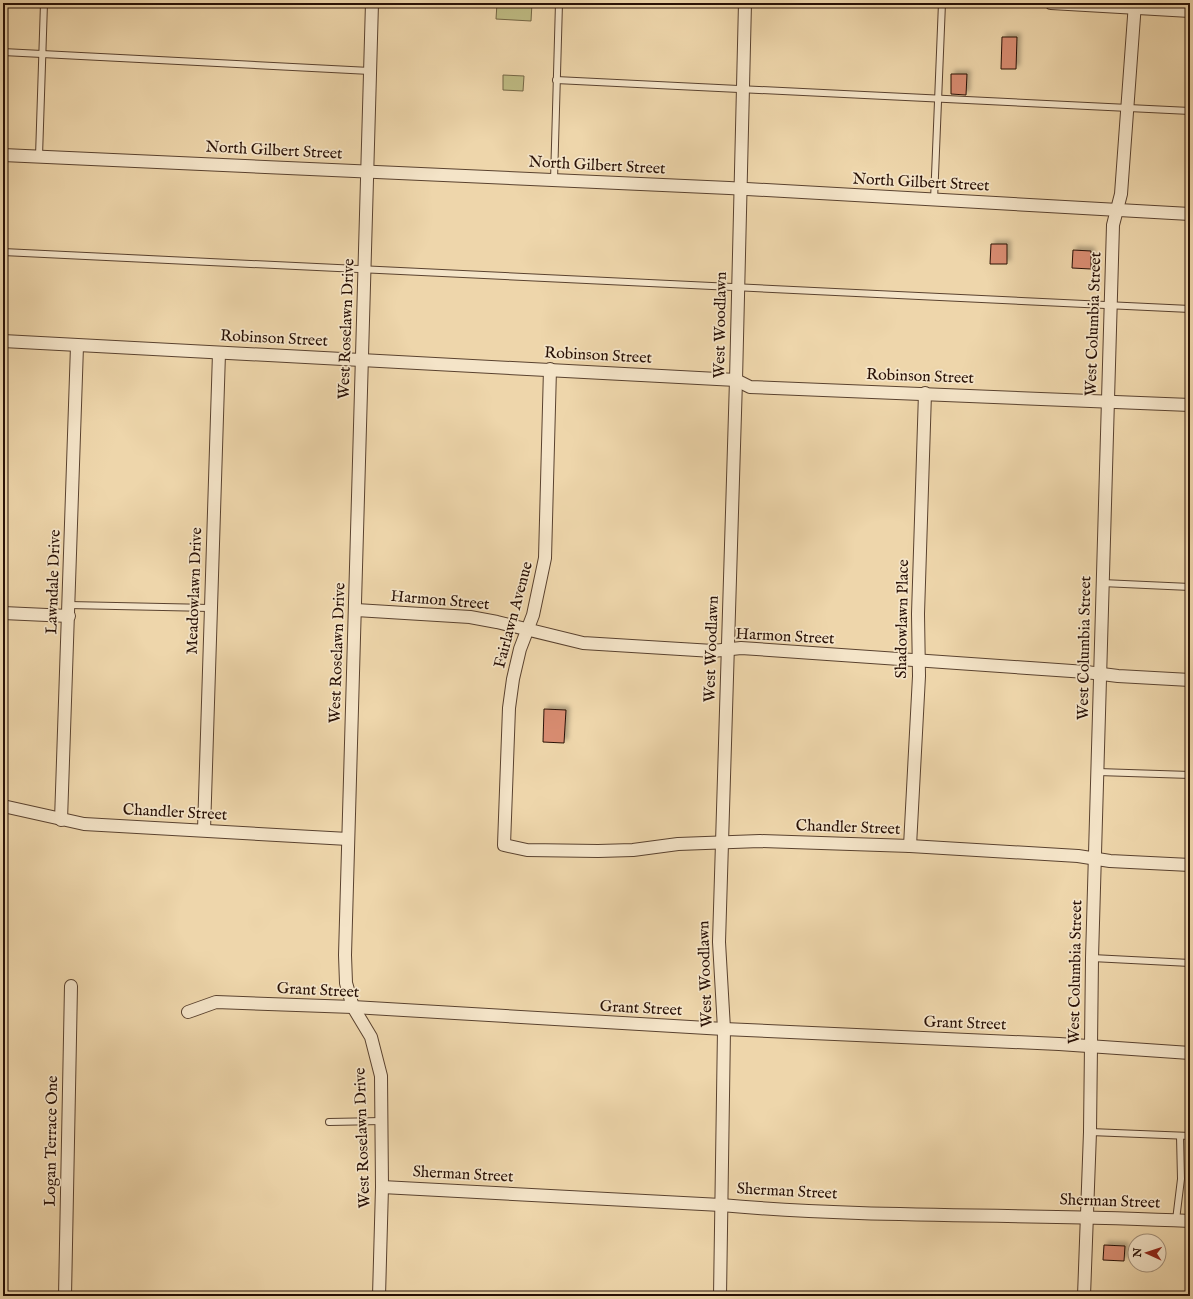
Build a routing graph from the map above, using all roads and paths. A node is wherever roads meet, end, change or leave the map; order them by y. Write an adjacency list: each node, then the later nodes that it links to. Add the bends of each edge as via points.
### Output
1 (44, 3): 10 (lane)
2 (372, 3): 11 (street, West Roselawn Drive)
3 (559, 3): 12 (lane)
4 (745, 3): 13 (street, West Woodlawn)
5 (942, 3): 14 (lane)
6 (1051, 3): 7 (street)
7 (1135, 5): 8 (street); 15 (street, West Columbia Street)
8 (1190, 11)
9 (3, 52): 10 (lane)
10 (43, 55): 11 (lane); 18 (lane)
11 (370, 71): 19 (street, West Roselawn Drive)
12 (556, 80): 13 (lane); 20 (lane)
13 (743, 89): 14 (lane); 21 (street, West Woodlawn)
14 (937, 97): 15 (lane); 22 (lane)
15 (1126, 108): 16 (lane); 23 (street, West Columbia Street, via 1121,194)
16 (1190, 111)
17 (3, 155): 18 (street, North Gilbert Street)
18 (39, 156): 19 (street, North Gilbert Street)
19 (368, 172): 20 (street, North Gilbert Street); 26 (street, West Roselawn Drive)
20 (554, 180): 21 (street, North Gilbert Street)
21 (741, 189): 22 (street, North Gilbert Street); 27 (street, West Woodlawn)
22 (934, 200): 23 (street, North Gilbert Street)
23 (1116, 210): 24 (street, North Gilbert Street); 28 (street, West Columbia Street, via 1113,225)
24 (1190, 214)
25 (3, 252): 26 (lane)
26 (366, 269): 27 (lane); 33 (street, West Roselawn Drive)
27 (737, 288): 28 (lane); 35 (street, West Woodlawn)
28 (1110, 305): 29 (lane); 37 (street, West Columbia Street)
29 (1190, 309)
30 (3, 341): 31 (street, Robinson Street)
31 (77, 346): 32 (street, Robinson Street); 42 (street, Lawndale Drive)
32 (219, 353): 33 (street, Robinson Street); 41 (street, Meadowlawn Drive)
33 (362, 360): 34 (street, Robinson Street); 43 (street, West Roselawn Drive)
34 (550, 370): 35 (street, Robinson Street); 45 (street, Fairlawn Avenue, via 545,558 541,583)
35 (736, 380): 36 (street, Robinson Street, via 750,386); 46 (street, West Woodlawn)
36 (925, 393): 37 (street, Robinson Street); 47 (street, Shadowlawn Place, via 918,614)
37 (1107, 401): 38 (street, Robinson Street); 39 (street, West Columbia Street)
38 (1190, 405)
39 (1102, 583): 40 (lane); 48 (street, West Columbia Street)
40 (1190, 587)
41 (210, 608): 42 (lane); 54 (street, Meadowlawn Drive)
42 (69, 610): 44 (street); 53 (street, Lawndale Drive)
43 (356, 610): 45 (street, Harmon Street, via 470,617); 55 (street, West Roselawn Drive)
44 (3, 613)
45 (526, 630): 46 (street, Harmon Street, via 583,643 713,651); 57 (street, Fairlawn Avenue, via 513,679 509,708)
46 (728, 649): 47 (street, Harmon Street); 56 (street, West Woodlawn)
47 (919, 661): 48 (street, Harmon Street); 58 (street, Shadowlawn Place)
48 (1100, 674): 49 (street, Harmon Street); 50 (street, West Columbia Street)
49 (1190, 680)
50 (1098, 772): 51 (lane); 59 (street, West Columbia Street)
51 (1190, 775)
52 (3, 806): 53 (street, Chandler Street)
53 (61, 820): 54 (street, Chandler Street, via 84,824)
54 (204, 830): 55 (street, Chandler Street)
55 (348, 839): 64 (street, West Roselawn Drive, via 346,983)
56 (722, 842): 57 (street, Chandler Street, via 598,851 527,850); 58 (street, Chandler Street); 66 (street, West Woodlawn, via 719,942)
57 (504, 845)
58 (910, 846): 59 (street, Chandler Street)
59 (1095, 859): 60 (street, Chandler Street); 61 (street, West Columbia Street)
60 (1190, 865)
61 (1092, 958): 62 (lane); 67 (street, West Columbia Street)
62 (1190, 963)
63 (72, 986): 79 (street, Logan Terrace One)
64 (353, 1008): 65 (street, Grant Street, via 216,1002); 66 (street, Grant Street); 69 (street, West Roselawn Drive, via 371,1037 381,1076)
65 (188, 1012)
66 (724, 1029): 67 (street, Grant Street); 75 (street, West Woodlawn)
67 (1090, 1046): 68 (street, Grant Street); 71 (street, West Columbia Street)
68 (1190, 1053)
69 (382, 1121): 70 (lane); 74 (street, West Roselawn Drive)
70 (329, 1122)
71 (1090, 1132): 72 (lane); 76 (street, West Columbia Street)
72 (1180, 1136): 73 (lane); 77 (lane, via 1181,1179)
73 (1190, 1136)
74 (382, 1187): 75 (street, Sherman Street); 80 (street, West Roselawn Drive)
75 (721, 1204): 76 (street, Sherman Street, via 932,1216); 81 (street, West Woodlawn)
76 (1086, 1217): 77 (street, Sherman Street); 82 (street, West Columbia Street)
77 (1176, 1220): 78 (street, Sherman Street)
78 (1190, 1221)
79 (65, 1296)
80 (379, 1296)
81 (720, 1296)
82 (1084, 1296)

